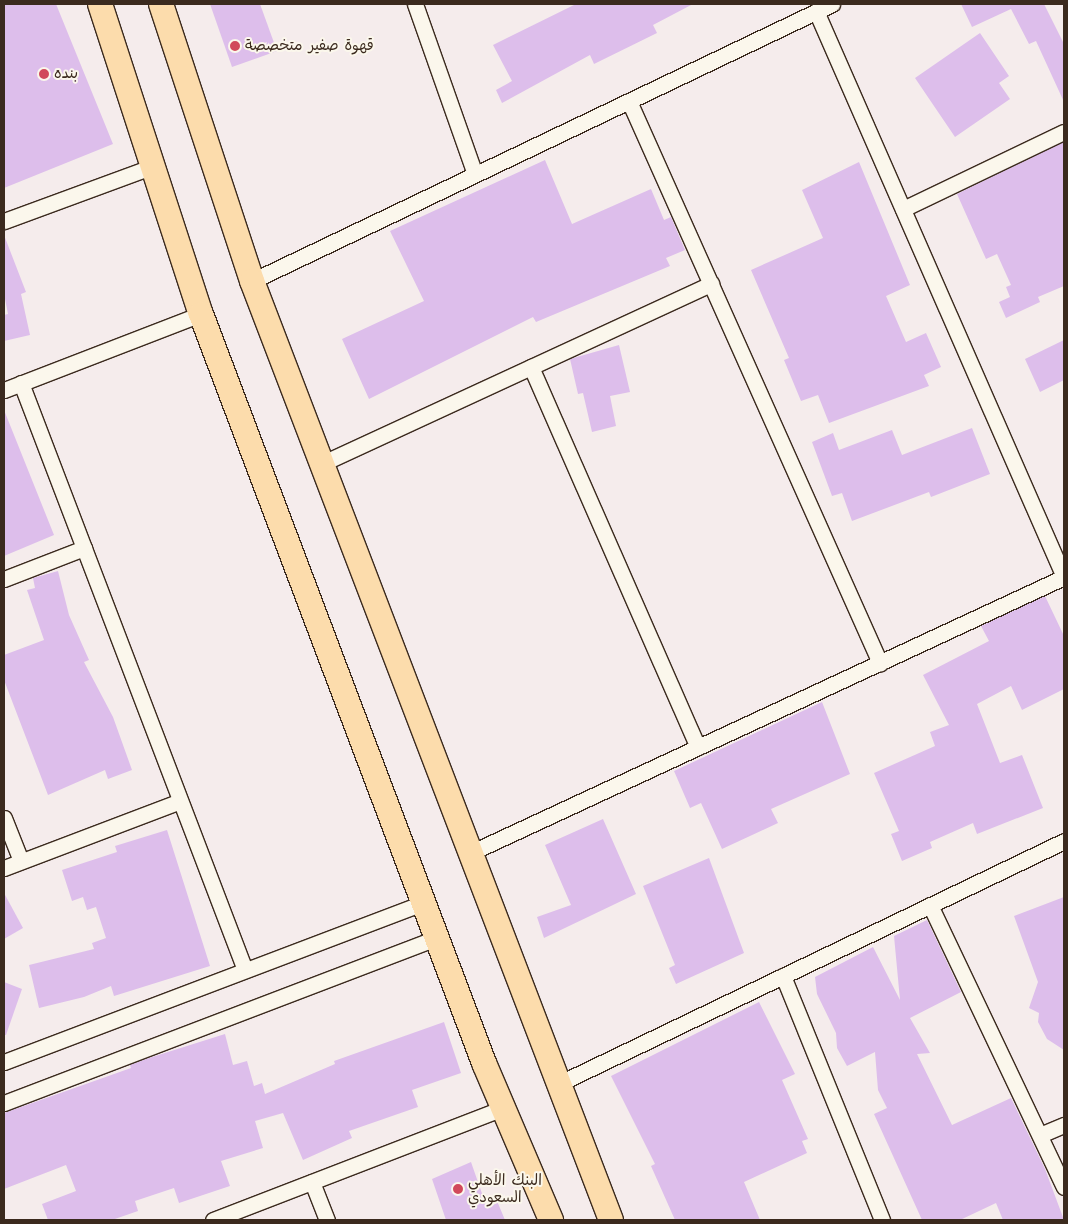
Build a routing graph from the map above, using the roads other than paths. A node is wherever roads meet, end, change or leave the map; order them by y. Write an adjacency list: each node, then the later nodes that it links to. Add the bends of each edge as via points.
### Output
1 (100, 4): 8 (main road)
2 (161, 4): 12 (main road)
3 (415, 4): 9 (street)
4 (832, 4): 5 (street)
5 (816, 11): 6 (street); 10 (street)
6 (629, 101): 9 (street); 13 (street)
7 (1064, 132): 10 (street)
8 (151, 167): 11 (street); 14 (main road)
9 (475, 174): 12 (street)
10 (903, 209): 20 (street)
11 (4, 221)
12 (252, 281): 18 (main road)
13 (711, 284): 15 (street); 22 (street)
14 (202, 314): 16 (street); 30 (main road)
15 (531, 367): 18 (street); 23 (street)
16 (21, 383): 17 (street); 19 (street)
17 (4, 390)
18 (321, 464): 27 (main road)
19 (84, 548): 21 (street); 24 (street)
20 (1064, 577): 22 (street)
21 (4, 579)
22 (880, 663): 23 (street)
23 (698, 747): 27 (street)
24 (180, 801): 28 (street); 33 (street)
25 (4, 818): 28 (street)
26 (1064, 841): 31 (street)
27 (470, 853): 36 (main road)
28 (21, 861): 29 (street)
29 (4, 868)
30 (423, 903): 32 (main road); 33 (street)
31 (930, 905): 34 (street); 40 (street)
32 (436, 938): 37 (street); 38 (main road)
33 (245, 970): 35 (street)
34 (783, 976): 36 (street); 47 (street)
35 (4, 1062)
36 (558, 1084): 46 (main road)
37 (4, 1103)
38 (503, 1108): 41 (street); 45 (main road)
39 (1064, 1124): 40 (street)
40 (1040, 1135): 42 (street)
41 (312, 1182): 43 (street); 44 (street)
42 (1064, 1187)
43 (213, 1220)
44 (327, 1220)
45 (551, 1220)
46 (611, 1220)
47 (882, 1220)

